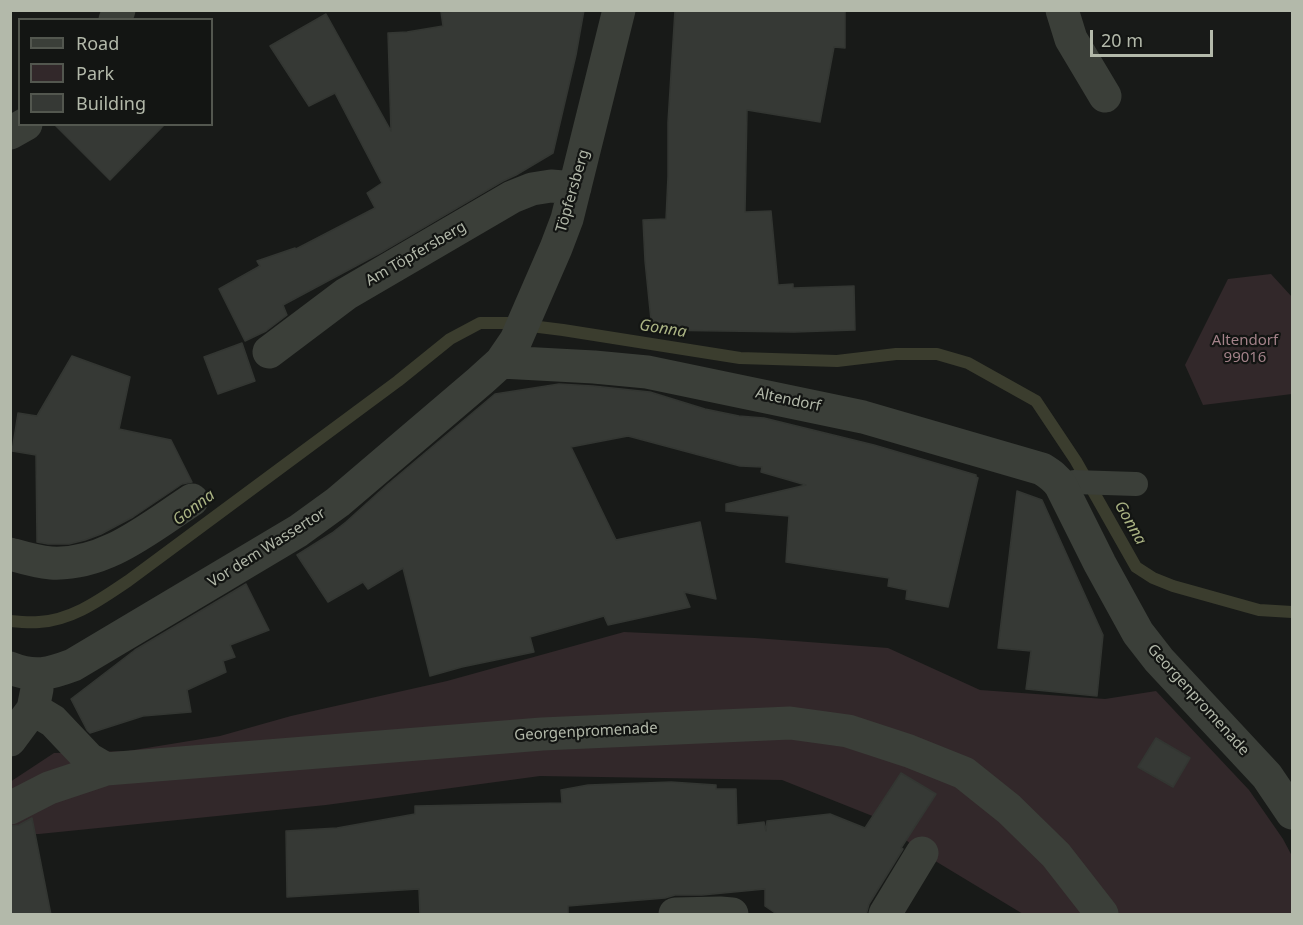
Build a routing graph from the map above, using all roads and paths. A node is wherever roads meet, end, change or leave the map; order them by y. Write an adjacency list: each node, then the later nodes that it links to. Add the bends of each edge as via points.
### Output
1 (619, 10): 4 (street, Töpfersberg)
2 (1062, 10): 3 (street, via 1071,39)
3 (1105, 96)
4 (575, 188): 5 (street, Töpfersberg, via 536,297); 6 (street, Am Töpfersberg, via 551,186 512,197 346,294)
5 (509, 351): 7 (street, Altendorf, via 594,367 647,372 863,417 1042,469); 11 (street, Vor dem Wassertor, via 480,381 338,502 298,531 73,665 54,672)
6 (269, 352)
7 (1068, 484): 8 (lane); 16 (street, Georgenpromenade, via 1100,564 1138,633 1267,776)
8 (1136, 484)
9 (192, 500): 10 (street, via 99,556 53,563)
10 (10, 554)
11 (24, 672): 12 (street, via 36,699)
12 (33, 709): 13 (street); 14 (street, via 53,721 89,759)
13 (10, 740)
14 (106, 769): 15 (street, Georgenpromenade, via 49,788); 21 (street, Georgenpromenade, via 542,734 790,723 848,731 964,773 1009,809 1056,855)
15 (10, 808)
16 (1293, 813)
17 (921, 853): 20 (street)
18 (675, 915): 19 (street)
19 (732, 915)
20 (885, 915)
21 (1102, 915)

